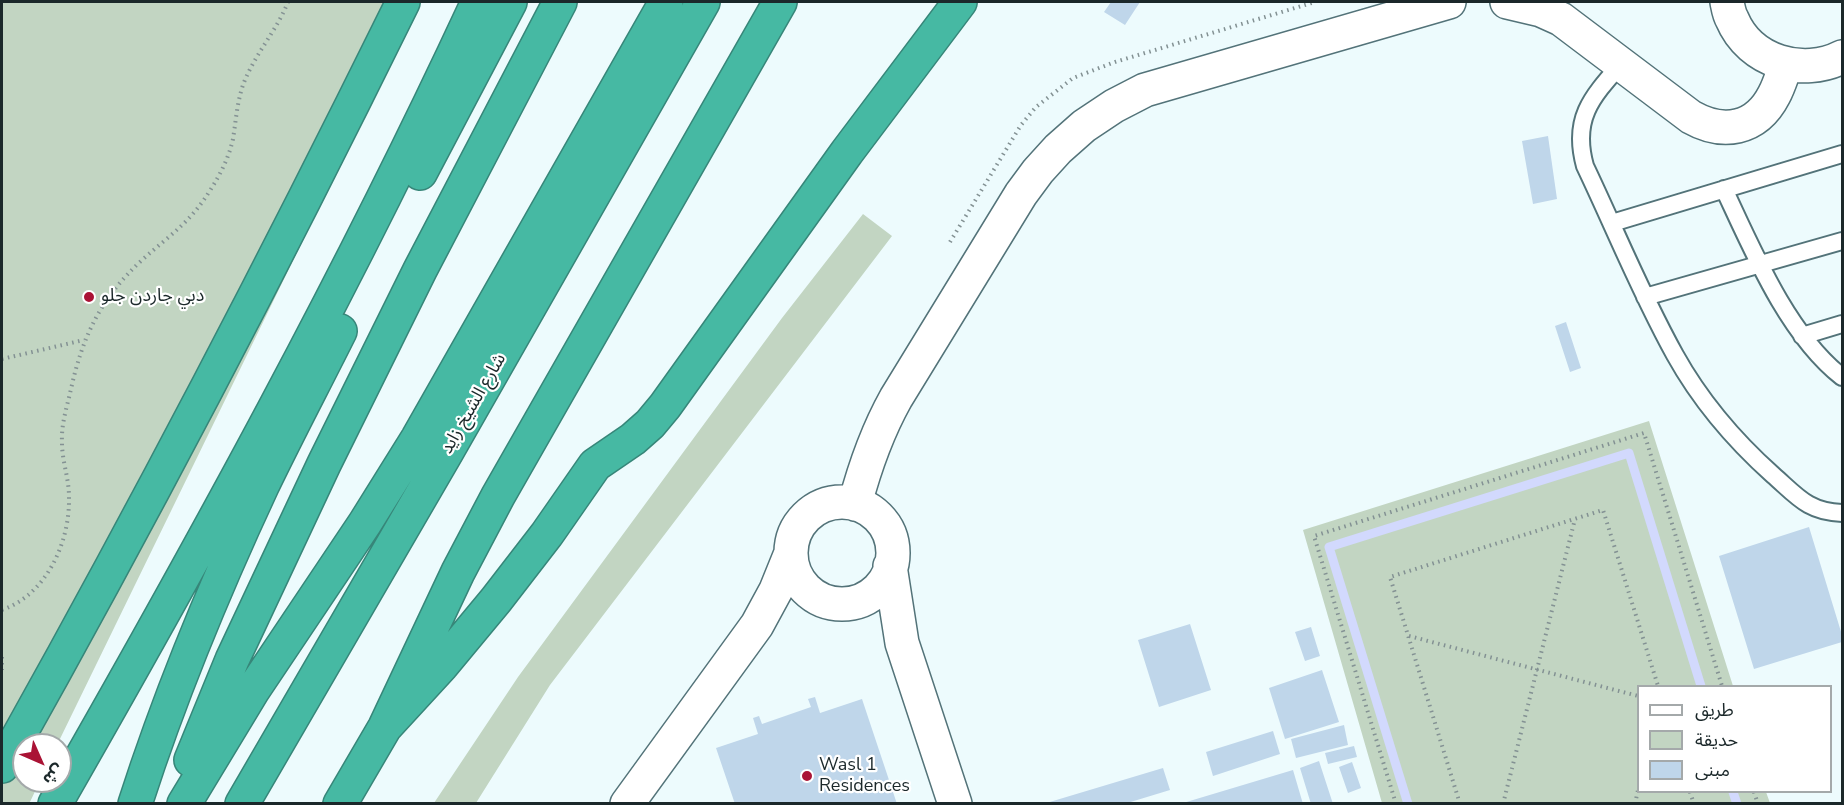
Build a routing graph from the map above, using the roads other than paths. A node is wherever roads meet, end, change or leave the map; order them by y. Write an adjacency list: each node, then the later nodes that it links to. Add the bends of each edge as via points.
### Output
1 (403, 2): 33 (highway, via 158,484)
2 (478, 2): 35 (highway, via 300,360)
3 (510, 2): 36 (highway, via 397,216 263,485 182,672)
4 (560, 2): 37 (highway, via 324,464 232,660)
5 (666, 2): 38 (highway, via 418,438 253,690)
6 (703, 2): 39 (highway, شارع الشيخ زايد)
7 (780, 2): 32 (highway, via 498,496)
8 (960, 2): 32 (highway, via 665,406 633,439 595,465 496,600)
9 (1449, 2): 24 (street, via 1145,90 1084,126 1058,149 1021,194 896,398 869,452)
10 (1507, 2): 13 (street, via 1541,10 1561,20)
11 (1724, 8): 14 (street, via 1745,40 1763,56)
12 (1842, 57): 14 (street, via 1814,66)
13 (1621, 64): 14 (street, via 1691,117 1718,128 1732,128 1758,115 1774,96); 17 (lane, via 1596,94 1580,127 1585,166)
14 (1786, 65)
15 (1842, 154): 16 (lane)
16 (1724, 189): 17 (lane); 19 (lane)
17 (1612, 223): 20 (lane)
18 (1842, 241): 19 (lane)
19 (1761, 264): 20 (lane); 22 (lane)
20 (1646, 297): 25 (lane, via 1676,357 1730,432 1762,466 1812,508)
21 (1842, 324): 22 (lane)
22 (1802, 336): 23 (lane)
23 (1842, 377)
24 (855, 504): 26 (street, via 831,503 811,513 796,530); 27 (street, via 882,523 891,543)
25 (1842, 513)
26 (791, 552): 28 (street, via 795,574); 30 (street)
27 (890, 566): 29 (street, via 878,588); 31 (street)
28 (818, 598): 29 (street, via 837,603); 30 (street, via 786,608)
29 (858, 601): 31 (street, via 883,618)
30 (757, 625): 34 (street)
31 (902, 643): 41 (street)
32 (385, 727): 40 (highway)
33 (2, 766)
34 (631, 802)
35 (55, 804)
36 (135, 804)
37 (174, 804)
38 (184, 804)
39 (242, 804)
40 (340, 804)
41 (955, 804)

